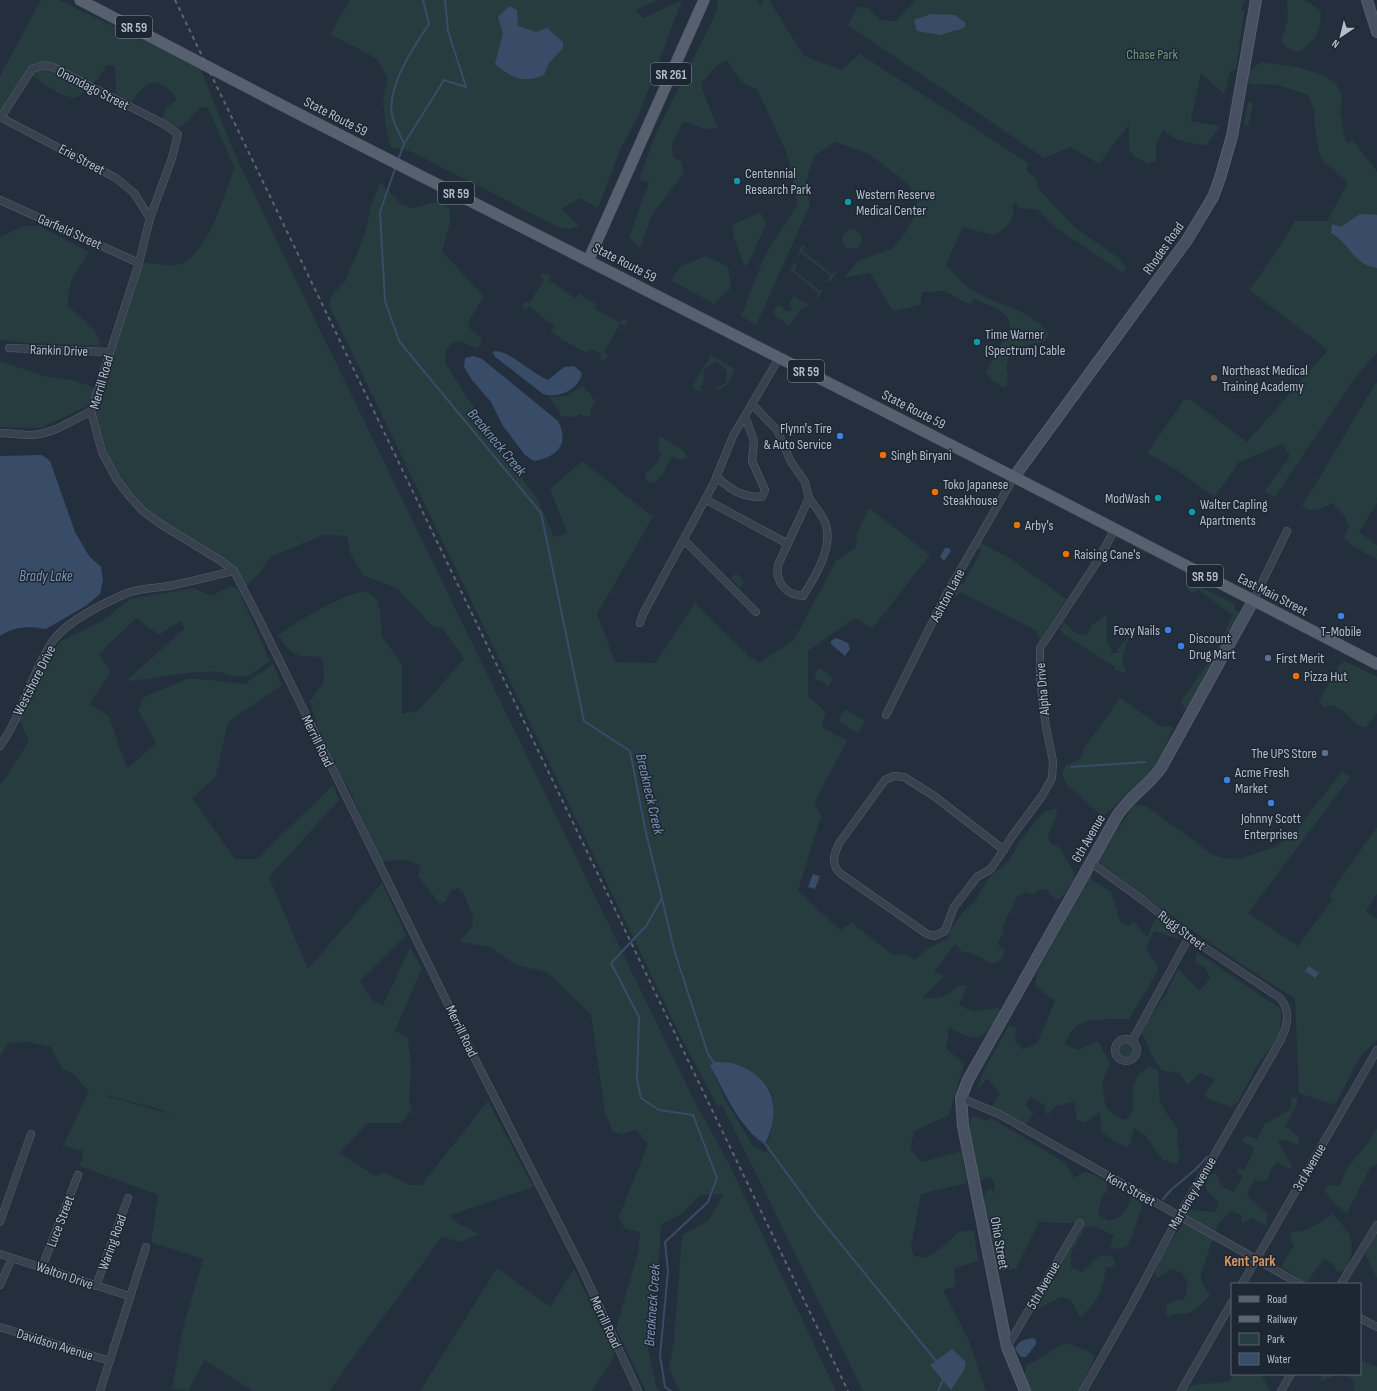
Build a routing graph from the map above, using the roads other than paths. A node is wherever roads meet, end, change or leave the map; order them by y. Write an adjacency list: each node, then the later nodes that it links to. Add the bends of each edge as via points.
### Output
1 (80, 0): 10 (main road, State Route 59 / SR 59)
2 (704, 0): 10 (main road, SR 261)
3 (1256, 0): 20 (street, Rhodes Road, via 1232,136 1213,197 1187,240)
4 (1366, 0): 5 (street)
5 (1377, 32)
6 (0, 117): 7 (street, Onondago Street, via 32,70 44,65 53,67); 9 (street, Erie Street, via 116,178 134,193)
7 (162, 123): 9 (street, Merrill Road, via 178,134 178,141)
8 (0, 200): 11 (street, Garfield Street)
9 (150, 218): 11 (street, Merrill Road)
10 (588, 261): 14 (main road, State Route 59 / SR 59)
11 (139, 263): 13 (street, Merrill Road)
12 (9, 348): 13 (street, Rankin Drive)
13 (109, 352): 16 (street, Merrill Road)
14 (779, 358): 15 (street); 20 (main road, State Route 59 / SR 59)
15 (752, 404): 17 (street); 21 (street, via 777,430 791,462 805,482)
16 (90, 410): 18 (street, via 62,427 43,433); 28 (street, Merrill Road, via 102,452 117,480 130,497 159,523)
17 (745, 416): 19 (street, via 733,436); 19 (street, via 754,441 752,461 765,490 762,498 749,497 730,489)
18 (0, 433)
19 (717, 477): 22 (street)
20 (1014, 477): 23 (main road, State Route 59 / SR 59); 33 (street, Ashton Lane, via 946,595)
21 (809, 498): 26 (street); 26 (street, via 822,517 827,537 820,568 803,596 790,592 781,585 776,575)
22 (706, 499): 25 (street); 26 (street)
23 (1115, 529): 27 (main road, State Route 59 / SR 59); 35 (street, Alpha Drive, via 1100,557 1040,648 1040,680 1053,761 1052,778)
24 (1287, 531): 29 (street)
25 (684, 540): 30 (street); 31 (street)
26 (788, 544)
27 (1156, 550): 29 (main road, East Main Street / SR 59)
28 (234, 571): 34 (street, Westshore Drive, via 127,593 80,618 50,644); 68 (street, Merrill Road, via 574,1254)
29 (1253, 601): 32 (main road, East Main Street / SR 59); 36 (street, 6th Avenue, via 1164,765 1153,779 1124,805)
30 (756, 612)
31 (640, 623)
32 (1377, 664)
33 (886, 715)
34 (0, 746)
35 (1004, 850): 35 (street, Alpha Drive, via 991,869 977,877 954,907 944,931 934,936 926,934 840,874 834,861 840,842 885,780 894,776 904,777 928,792)
36 (1090, 862): 37 (street, Rugg Street); 41 (street, 6th Avenue, via 968,1080)
37 (1189, 937): 38 (street, Rugg Street); 39 (street)
38 (1276, 996): 45 (street, Marteney Avenue, via 1286,1010 1288,1021 1284,1034)
39 (1132, 1041)
40 (1377, 1050): 52 (street, 3rd Avenue)
41 (961, 1098): 45 (street, Kent Street, via 1000,1114); 64 (street, Ohio Street, via 963,1126)
42 (31, 1134): 46 (street)
43 (78, 1175): 53 (street, Luce Street)
44 (128, 1198): 58 (street, Waring Road)
45 (1179, 1216): 52 (street, Kent Street); 70 (street, Marteney Avenue)
46 (0, 1222)
47 (1080, 1223): 64 (street, 5th Avenue)
48 (1377, 1226): 56 (street)
49 (146, 1247): 59 (street)
50 (0, 1254): 51 (street, Walton Drive)
51 (12, 1258): 53 (street, Walton Drive); 57 (street)
52 (1257, 1259): 54 (street, 3rd Avenue); 55 (street, Kent Street)
53 (42, 1267): 58 (street, Walton Drive)
54 (1243, 1283)
55 (1298, 1283)
56 (1342, 1283)
57 (0, 1285)
58 (96, 1286): 59 (street, Walton Drive)
59 (129, 1296): 65 (street)
60 (1231, 1304): 71 (street)
61 (1361, 1319): 63 (street)
62 (0, 1327): 65 (street, Davidson Avenue)
63 (1377, 1327)
64 (1007, 1346): 69 (street, Ohio Street)
65 (110, 1361): 67 (street)
66 (1290, 1375): 72 (street)
67 (100, 1391)
68 (638, 1391)
69 (1024, 1391)
70 (1082, 1391)
71 (1181, 1391)
72 (1281, 1391)

